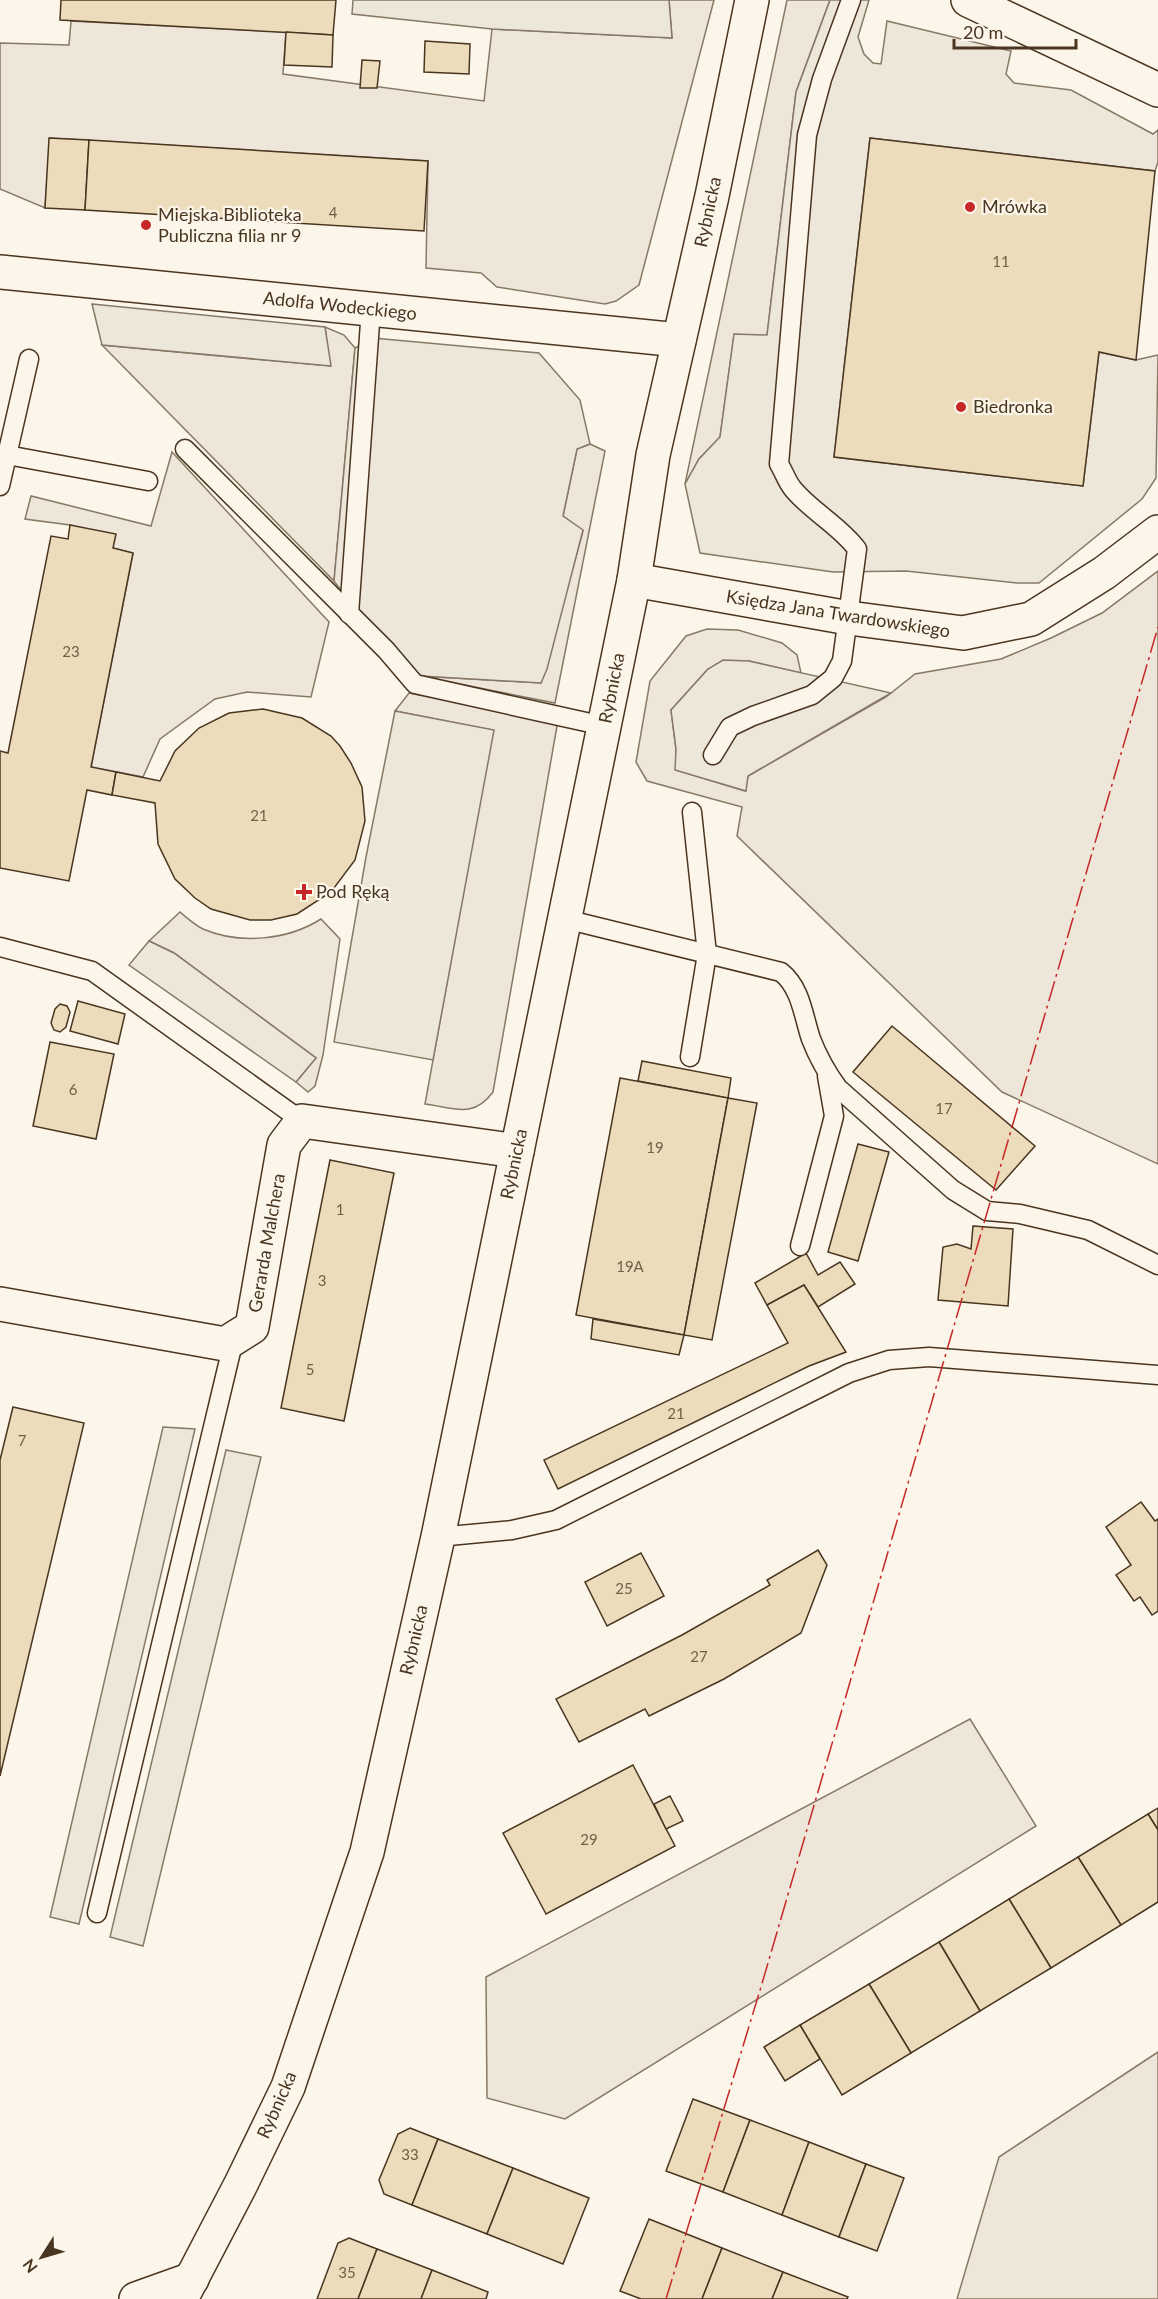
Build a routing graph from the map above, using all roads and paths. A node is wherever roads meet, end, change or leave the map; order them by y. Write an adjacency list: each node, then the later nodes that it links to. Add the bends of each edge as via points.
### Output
1 (752, 0): 7 (street, Rybnicka)
2 (851, 0): 16 (lane, via 822,79 807,135 780,464 792,489 844,533 856,549)
3 (968, 0): 4 (street)
4 (1158, 90)
5 (0, 272): 6 (street, Adolfa Wodeckiego)
6 (371, 309): 7 (street, Adolfa Wodeckiego); 15 (lane)
7 (679, 340): 14 (street, Rybnicka, via 653,455)
8 (29, 359): 10 (lane)
9 (185, 448): 15 (lane)
10 (7, 454): 11 (lane); 12 (lane)
11 (148, 481)
12 (0, 486)
13 (1158, 532): 16 (street, Księdza Jana Twardowskiego, via 1104,573 1031,619 963,633)
14 (634, 580): 16 (street, Księdza Jana Twardowskiego); 17 (street, Rybnicka)
15 (350, 614): 17 (lane, via 415,684)
16 (849, 618): 18 (lane, via 842,661 833,678 812,695 730,727)
17 (604, 726): 20 (street, Rybnicka)
18 (713, 755)
19 (692, 812): 22 (lane)
20 (565, 919): 22 (lane); 26 (street, Rybnicka)
21 (0, 947): 25 (lane, via 92,971)
22 (707, 954): 23 (lane); 24 (lane, via 781,972 793,981)
23 (690, 1057)
24 (826, 1071): 27 (lane, via 834,1116); 28 (lane, via 861,1110 953,1190 987,1211 1020,1214 1088,1230)
25 (302, 1121): 26 (street); 30 (street, Gerarda Malchera, via 284,1145 252,1327)
26 (517, 1151): 32 (street, Rybnicka)
27 (800, 1246)
28 (1158, 1265)
29 (0, 1304): 30 (street, via 225,1344)
30 (234, 1339): 33 (lane)
31 (1158, 1375): 32 (lane, via 929,1357 889,1360 849,1373 556,1520 512,1530)
32 (438, 1537): 34 (street, Rybnicka, via 367,1852 288,2087)
33 (97, 1913)
34 (186, 2289): 35 (street)
35 (136, 2299)

